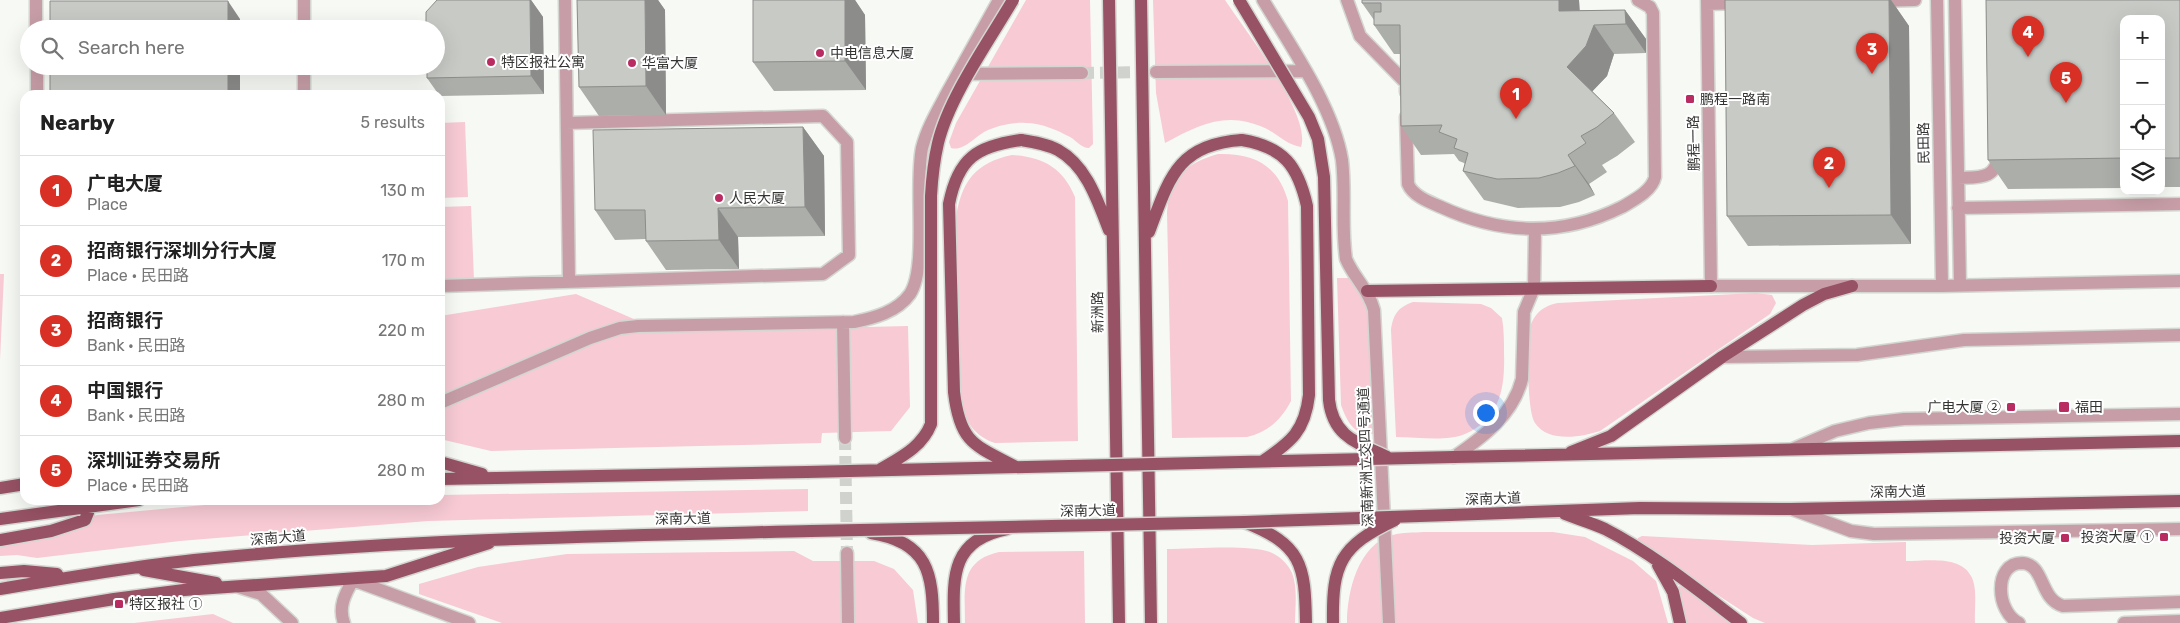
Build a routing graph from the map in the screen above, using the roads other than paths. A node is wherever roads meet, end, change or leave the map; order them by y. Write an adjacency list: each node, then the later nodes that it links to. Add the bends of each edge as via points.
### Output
1 (36, 0): 18 (street)
2 (304, 0): 19 (street)
3 (565, 0): 28 (street)
4 (999, 0): 22 (street)
5 (1013, 0): 59 (main road, bridge, via 955,100 942,130 933,167 931,424 926,436 914,448)
6 (1108, 0): 35 (main road, 新洲路)
7 (1141, 0): 34 (main road)
8 (1239, 0): 55 (main road, bridge, via 1309,117 1320,150 1324,177 1329,400 1333,418 1344,436)
9 (1263, 0): 20 (street)
10 (1347, 0): 33 (street, via 1360,36 1406,82 1408,184 1411,192 1464,218)
11 (1638, 0): 33 (street, via 1650,7 1653,13 1654,183 1635,200 1602,217 1567,227)
12 (1915, 0): 15 (street)
13 (1936, 0): 42 (street, 民田路)
14 (1955, 0): 30 (street)
15 (1866, 1)
16 (1707, 2): 17 (street); 40 (street, 鹏程一路)
17 (1757, 3)
18 (36, 20)
19 (304, 20)
20 (1306, 71): 21 (street); 44 (street, via 1337,141 1343,176 1346,259 1350,270)
21 (1156, 72)
22 (957, 74): 23 (street); 45 (street, via 923,147 918,180 918,263 914,284 903,302 886,313 865,320)
23 (1082, 74)
24 (37, 75): 26 (street)
25 (304, 75): 27 (street)
26 (37, 90)
27 (304, 90)
28 (567, 123): 37 (street); 37 (street, via 823,116 847,142 849,255 823,274)
29 (1998, 146): 30 (street, via 1997,162 1992,172)
30 (1958, 178): 32 (street)
31 (2180, 204): 32 (street)
32 (1958, 208): 38 (street)
33 (1536, 230): 43 (street)
34 (1146, 238): 56 (main road, bridge, via 1167,184 1179,166 1194,153 1220,141 1261,143 1278,152 1302,183 1307,206 1307,413 1300,429 1286,445); 95 (main road)
35 (1112, 240): 58 (main road, bridge, via 1095,195 1076,165 1059,150 1021,140 1001,143 969,158 958,172 949,204 949,222 954,392 959,422 973,444); 94 (main road, 新洲路)
36 (2180, 281): 38 (street)
37 (569, 282): 39 (street)
38 (1960, 285): 42 (street)
39 (445, 286)
40 (1712, 286): 41 (street); 43 (main road)
41 (1852, 286): 42 (street); 47 (main road, via 1802,305)
42 (1942, 286)
43 (1534, 288): 44 (main road); 54 (street, via 1524,312 1520,388 1502,418 1484,436)
44 (1367, 291): 98 (street, 深南新洲立交四号通道, via 1376,323)
45 (843, 322): 48 (street, via 620,328); 50 (street)
46 (2180, 335): 47 (street, via 1964,340 1857,356)
47 (1722, 357): 53 (main road, via 1610,436)
48 (445, 401)
49 (2180, 414): 52 (street, via 1904,419 1835,431)
50 (845, 438)
51 (2180, 441): 52 (main road)
52 (1793, 449): 53 (main road)
53 (1562, 455): 54 (main road)
54 (1454, 457): 55 (main road, bridge)
55 (1390, 458): 56 (main road, bridge)
56 (1263, 461): 58 (main road, bridge)
57 (445, 463): 60 (main road)
58 (1018, 468): 59 (main road, bridge)
59 (878, 470): 60 (main road, bridge)
60 (491, 477): 61 (main road)
61 (445, 479)
62 (20, 485): 63 (main road)
63 (0, 488)
64 (2180, 501): 67 (main road, 深南大道)
65 (99, 505): 66 (main road)
66 (91, 506): 70 (main road); 76 (main road, via 85,520 51,532)
67 (1791, 509): 68 (main road, 深南大道, via 1640,508); 73 (street, via 1851,531 1874,534)
68 (1558, 512): 69 (main road, 深南大道, bridge); 78 (main road, via 1603,529)
69 (1401, 517): 71 (main road, 深南大道, bridge); 97 (main road, bridge, via 1358,542 1341,561 1333,584)
70 (0, 519)
71 (1244, 522): 72 (main road, 深南大道, bridge); 96 (main road, via 1270,534 1296,556 1304,580)
72 (1017, 527): 74 (main road, 深南大道, bridge); 93 (main road, bridge, via 981,538 962,557 954,579)
73 (2180, 529)
74 (858, 530): 75 (main road, 深南大道, bridge); 92 (main road, bridge, via 893,539 920,558 930,576)
75 (511, 538): 79 (main road, 深南大道, via 272,553); 82 (main road, via 404,572)
76 (0, 540)
77 (847, 553): 91 (street)
78 (1656, 561): 99 (main road, via 1673,592); 100 (main road)
79 (132, 568): 81 (main road, 深南大道); 83 (main road)
80 (0, 573): 81 (main road, via 24,571)
81 (70, 576): 84 (main road, 深南大道)
82 (353, 580): 83 (main road); 89 (street, via 342,602); 90 (street)
83 (232, 586): 86 (main road, via 114,599); 88 (street, via 261,594)
84 (0, 589)
85 (2180, 602): 101 (street, via 2063,606 2048,596 2032,566 2017,564 2003,575 2002,599 2005,611)
86 (0, 618)
87 (2180, 621): 102 (street)
88 (292, 623)
89 (344, 623)
90 (469, 623)
91 (848, 623)
92 (933, 623)
93 (954, 623)
94 (1119, 623)
95 (1151, 623)
96 (1306, 623)
97 (1333, 623)
98 (1389, 623)
99 (1680, 623)
100 (1741, 623)
101 (2019, 623)
102 (2124, 623)

